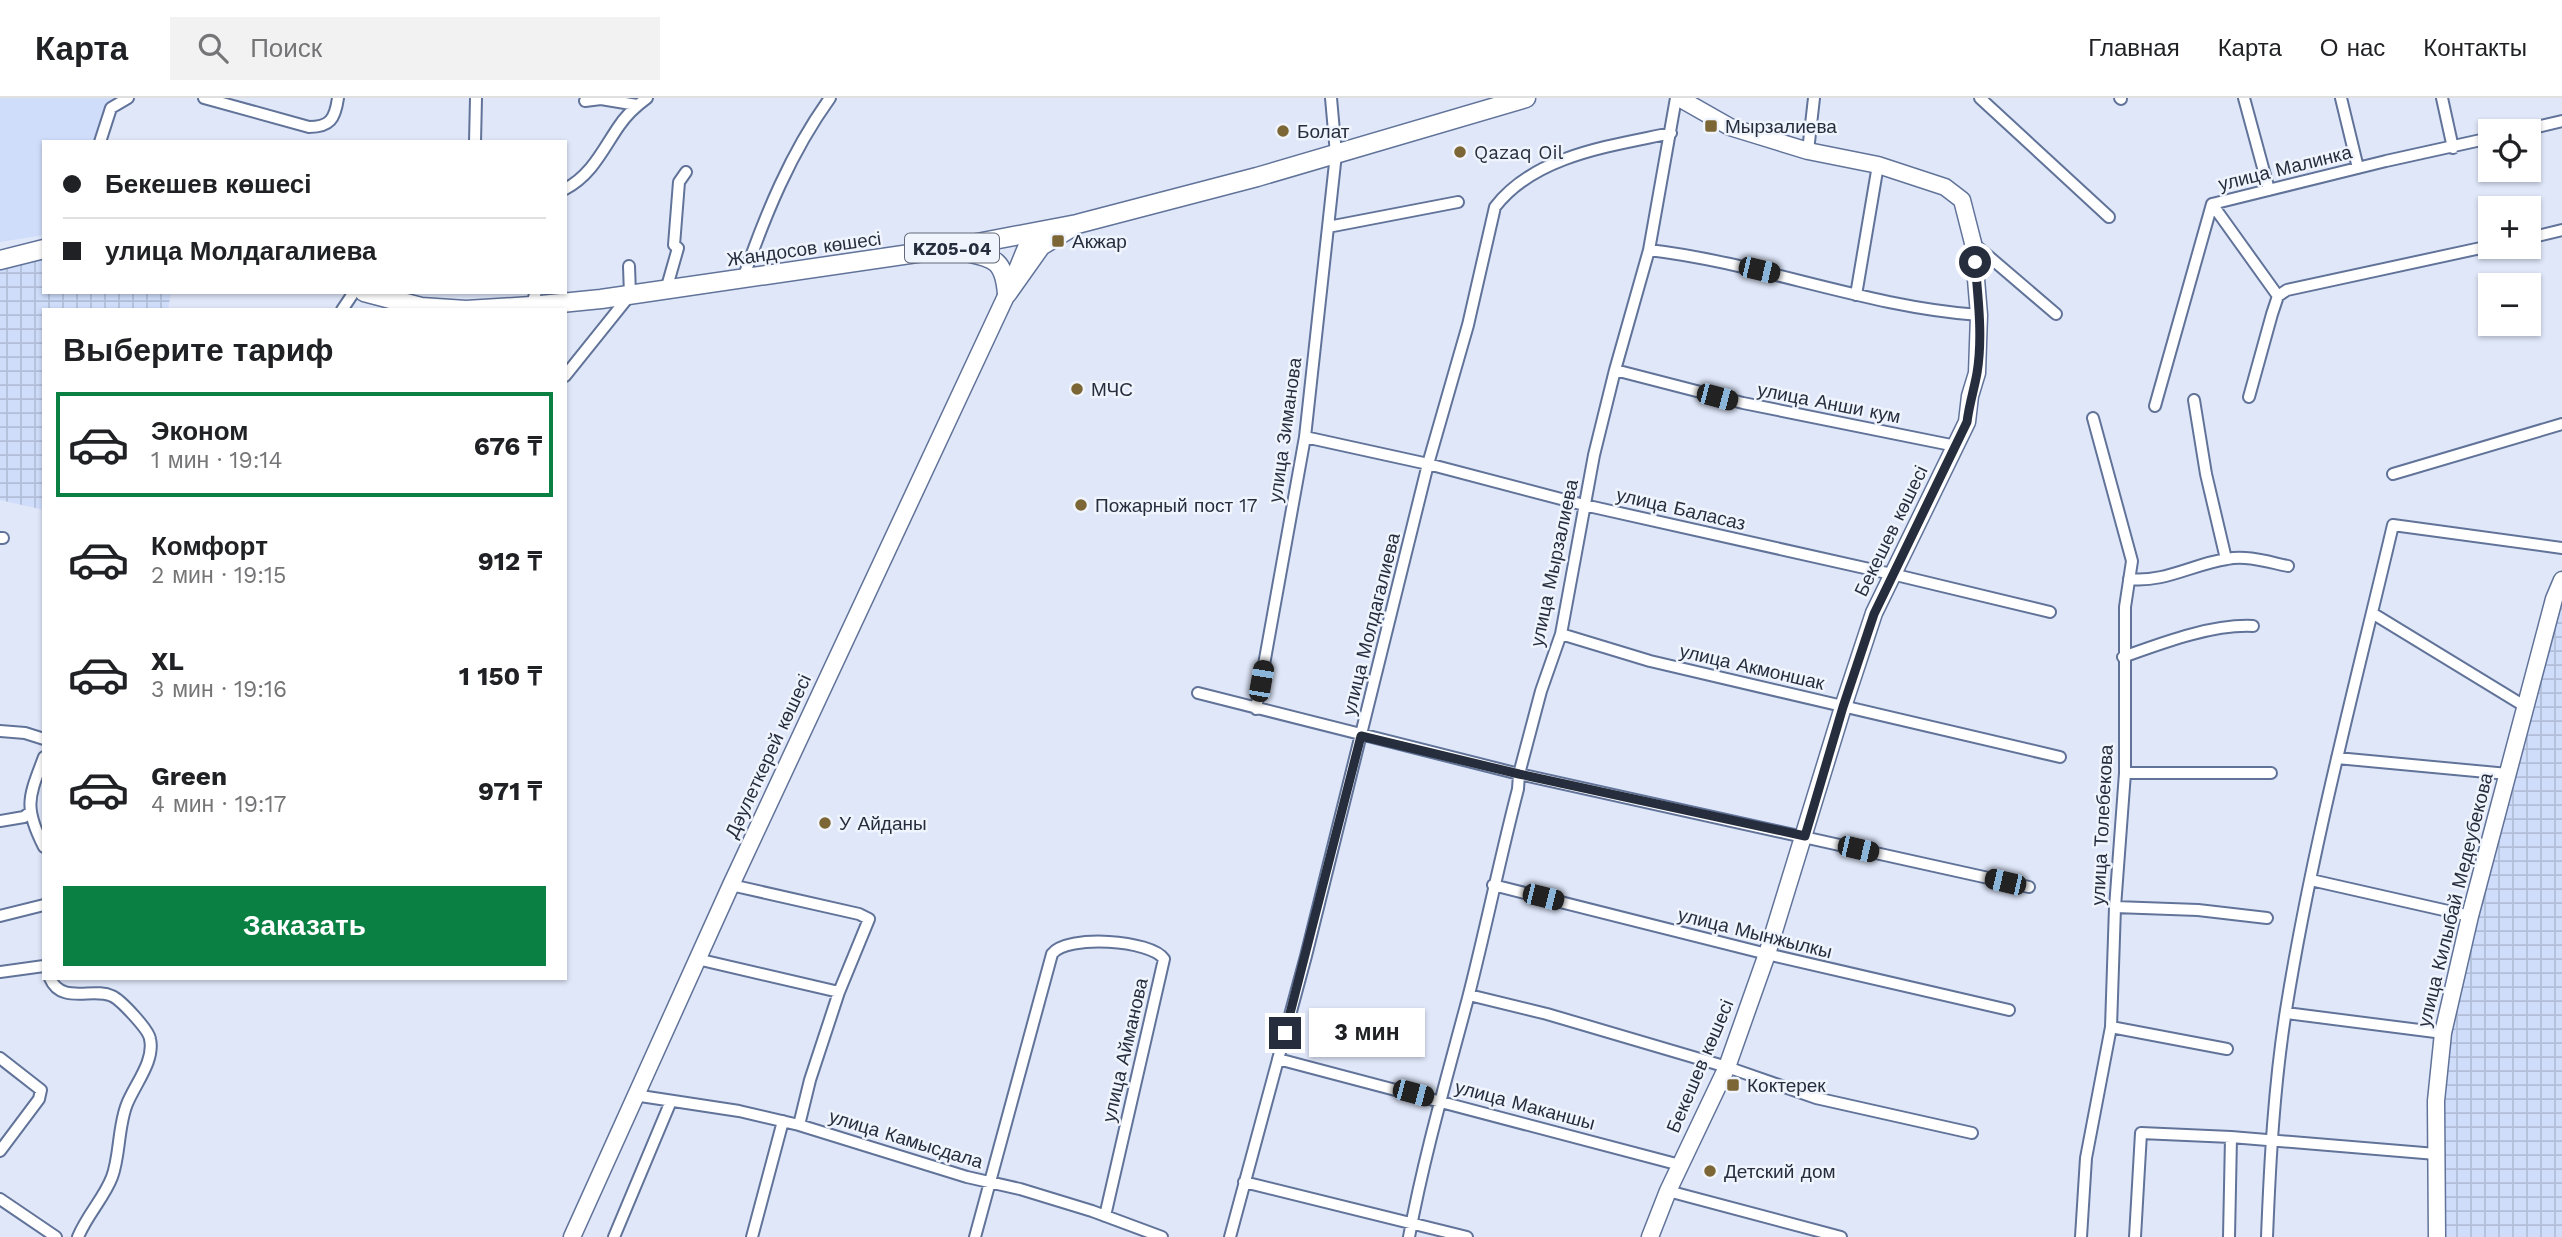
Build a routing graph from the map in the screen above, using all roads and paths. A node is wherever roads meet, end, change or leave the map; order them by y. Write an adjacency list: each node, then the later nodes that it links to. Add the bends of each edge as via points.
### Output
1 (128, 98): 20 (street, via 111,108)
2 (204, 98): 3 (street, via 309,127 327,124)
3 (338, 98)
4 (476, 98): 21 (street)
5 (647, 98): 16 (street)
6 (830, 98): 46 (street, via 801,142 760,228)
7 (1331, 98): 25 (street, улица Зиманова)
8 (1527, 98): 25 (main road, Жандосов көшесі / KZ05-04)
9 (1677, 98): 19 (street, улица Мырзалиева); 24 (main road, Бекешев көшесі, via 1730,127)
10 (1814, 98): 24 (street)
11 (1980, 98): 33 (street)
12 (2244, 98): 30 (street)
13 (2341, 98): 27 (street)
14 (2442, 98): 23 (street)
15 (585, 101): 16 (street)
16 (637, 105): 29 (street, via 594,164)
17 (2562, 121): 18 (street)
18 (2541, 126)
19 (1671, 133): 43 (street, улица Мырзалиева); 67 (street, улица Молдагалиева, via 1563,159 1502,197 1495,207 1468,325)
20 (101, 140)
21 (475, 140)
22 (2478, 141): 23 (street, улица Малинка)
23 (2453, 148): 27 (street, улица Малинка)
24 (1808, 151): 26 (main road, Бекешев көшесі)
25 (1336, 154): 34 (main road, Жандосов көшесі / KZ05-04); 35 (street, улица Зиманова)
26 (1878, 165): 39 (main road, Бекешев көшесі, via 1945,187 1962,200); 51 (street)
27 (2358, 168): 30 (street, улица Малинка)
28 (686, 172): 47 (street, via 679,183 674,245 678,248)
29 (567, 187)
30 (2269, 190): 32 (street, улица Малинка)
31 (1458, 202): 35 (street)
32 (2212, 204): 52 (street); 62 (street, улица Малинка)
33 (2109, 217)
34 (1077, 224): 37 (main road, Жандосов көшесі / KZ05-04); 48 (main road, via 1041,246)
35 (1328, 227): 65 (street, улица Зиманова)
36 (2562, 230): 38 (street)
37 (1032, 233): 40 (main road, Жандосов көшесі / KZ05-04); 48 (main road, Дәулеткерей көшесі)
38 (2541, 235)
39 (1973, 243): 56 (street); 57 (main road, Бекешев көшесі)
40 (951, 248): 46 (main road, Жандосов көшесі / KZ05-04); 48 (main road, via 1000,265)
41 (2478, 249): 52 (street, via 2287,290)
42 (42, 250): 44 (main road)
43 (1649, 250): 51 (street, via 1688,254); 58 (street, улица Мырзалиева)
44 (0, 260)
45 (629, 266): 50 (street)
46 (743, 279): 47 (main road, Жандосов көшесі / KZ05-04)
47 (666, 290): 50 (main road, Жандосов көшесі / KZ05-04)
48 (1007, 294): 101 (main road, Дәулеткерей көшесі)
49 (388, 295): 54 (main road, Жандосов көшесі / KZ05-04)
50 (630, 295): 53 (main road, Жандосов көшесі / KZ05-04); 59 (street)
51 (1856, 295): 57 (street, via 1936,312)
52 (2278, 296): 60 (street)
53 (534, 299): 55 (main road, Жандосов көшесі / KZ05-04)
54 (438, 308)
55 (462, 308)
56 (2056, 314)
57 (1979, 315): 66 (main road, Бекешев көшесі, via 1977,373 1967,422)
58 (1615, 369): 66 (street, улица Анши кум, via 1743,403); 69 (street, улица Мырзалиева)
59 (567, 374)
60 (2249, 397)
61 (2194, 400): 71 (street)
62 (2155, 406)
63 (2093, 418): 74 (street, улица Толебекова, via 2132,561)
64 (2562, 424): 68 (street)
65 (1305, 437): 67 (street, улица Баласаз); 84 (street, улица Зиманова)
66 (1956, 446): 73 (main road, Бекешев көшесі)
67 (1428, 464): 69 (street, улица Баласаз); 86 (street, улица Молдагалиева)
68 (2393, 474)
69 (1584, 505): 73 (street, улица Баласаз); 79 (street, улица Мырзалиева)
70 (2562, 548): 77 (street, via 2393,525)
71 (2225, 559): 72 (street); 74 (street, via 2162,578)
72 (2288, 566)
73 (1892, 574): 76 (street, улица Баласаз); 82 (main road, Бекешев көшесі)
74 (2129, 579): 80 (street, улица Толебекова)
75 (2562, 580): 83 (main road, улица Килыбай Медеубекова)
76 (2050, 612)
77 (2372, 613): 83 (street); 89 (street)
78 (2253, 626): 80 (street, via 2235,625)
79 (1561, 634): 82 (street, улица Акмоншак, via 1650,662); 92 (street, улица Мырзалиева)
80 (2123, 657): 93 (street, улица Толебекова)
81 (1198, 694): 84 (street)
82 (1843, 707): 88 (street, улица Акмоншак); 97 (main road, Бекешев көшесі)
83 (2526, 707): 94 (main road, улица Килыбай Медеубекова)
84 (1256, 709): 86 (street)
85 (0, 731): 87 (street)
86 (1361, 736): 92 (street); 121 (street, улица Молдагалиева)
87 (42, 738)
88 (2060, 757)
89 (2337, 758): 94 (street); 99 (street)
90 (42, 762): 95 (street, via 30,794)
91 (2271, 773): 93 (street)
92 (1519, 774): 97 (street); 100 (street, улица Мырзалиева)
93 (2124, 774): 104 (street, улица Толебекова)
94 (2508, 774): 106 (main road, улица Килыбай Медеубекова)
95 (30, 812): 96 (street); 98 (street)
96 (0, 821)
97 (1807, 837): 102 (street); 108 (main road, Бекешев көшесі)
98 (42, 842)
99 (2311, 880): 106 (street); 116 (street)
100 (1493, 884): 108 (street, улица Мынжылкы); 114 (street, улица Мырзалиева)
101 (731, 886): 109 (main road, Дәулеткерей көшесі); 113 (street, via 869,919)
102 (2029, 887)
103 (42, 906): 105 (street)
104 (2115, 907): 107 (street); 117 (street, улица Толебекова)
105 (0, 916)
106 (2470, 916): 118 (main road, улица Килыбай Медеубекова)
107 (2266, 918)
108 (1767, 954): 115 (street, улица Мынжылкы); 122 (main road, Бекешев көшесі)
109 (697, 959): 113 (street); 123 (main road, Дәулеткерей көшесі)
110 (42, 967): 111 (street)
111 (0, 972)
112 (52, 980): 141 (street, via 59,990 115,997 150,1037 146,1065 126,1105 112,1176)
113 (839, 992): 127 (street)
114 (1469, 995): 122 (street); 124 (street, улица Мырзалиева)
115 (2009, 1010)
116 (2286, 1013): 118 (street); 130 (street)
117 (2111, 1027): 119 (street); 152 (street, улица Толебекова, via 2086,1158)
118 (2443, 1033): 132 (main road, улица Килыбай Медеубекова)
119 (2227, 1049)
120 (0, 1058): 131 (street, via 41,1090)
121 (1278, 1059): 124 (street, улица Маканшы); 135 (street, улица Молдагалиева)
122 (1727, 1067): 128 (street, via 1816,1098); 133 (main road, Бекешев көшесі)
123 (635, 1095): 125 (street, улица Камысдала); 142 (main road, Дәулеткерей көшесі)
124 (1440, 1100): 133 (street, улица Маканшы); 139 (street, улица Мырзалиева)
125 (671, 1101): 126 (street, улица Камысдала); 143 (street)
126 (783, 1121): 127 (street, улица Камысдала); 144 (street)
127 (799, 1125): 134 (street, улица Камысдала)
128 (1972, 1133)
129 (2231, 1137): 130 (street); 153 (street, via 2141,1133); 154 (street)
130 (2271, 1141): 132 (street); 155 (street)
131 (0, 1151)
132 (2436, 1154): 156 (main road, улица Килыбай Медеубекова)
133 (1680, 1165): 136 (main road, Бекешев көшесі)
134 (989, 1182): 138 (street, улица Камысдала); 138 (street, улица Айманова, via 1055,950 1100,941 1151,950 1164,957); 145 (street)
135 (1244, 1182): 139 (street); 147 (street, улица Молдагалиева)
136 (1668, 1191): 150 (main road, Бекешев көшесі); 151 (street)
137 (0, 1199): 140 (street)
138 (1105, 1216): 146 (street, улица Камысдала)
139 (1411, 1223): 148 (street, улица Мырзалиева); 149 (street)
140 (56, 1237)
141 (78, 1237)
142 (572, 1237)
143 (614, 1237)
144 (752, 1237)
145 (975, 1237)
146 (1162, 1237)
147 (1230, 1237)
148 (1409, 1237)
149 (1467, 1237)
150 (1650, 1237)
151 (1841, 1237)
152 (2081, 1237)
153 (2135, 1237)
154 (2229, 1237)
155 (2267, 1237)
156 (2437, 1237)

